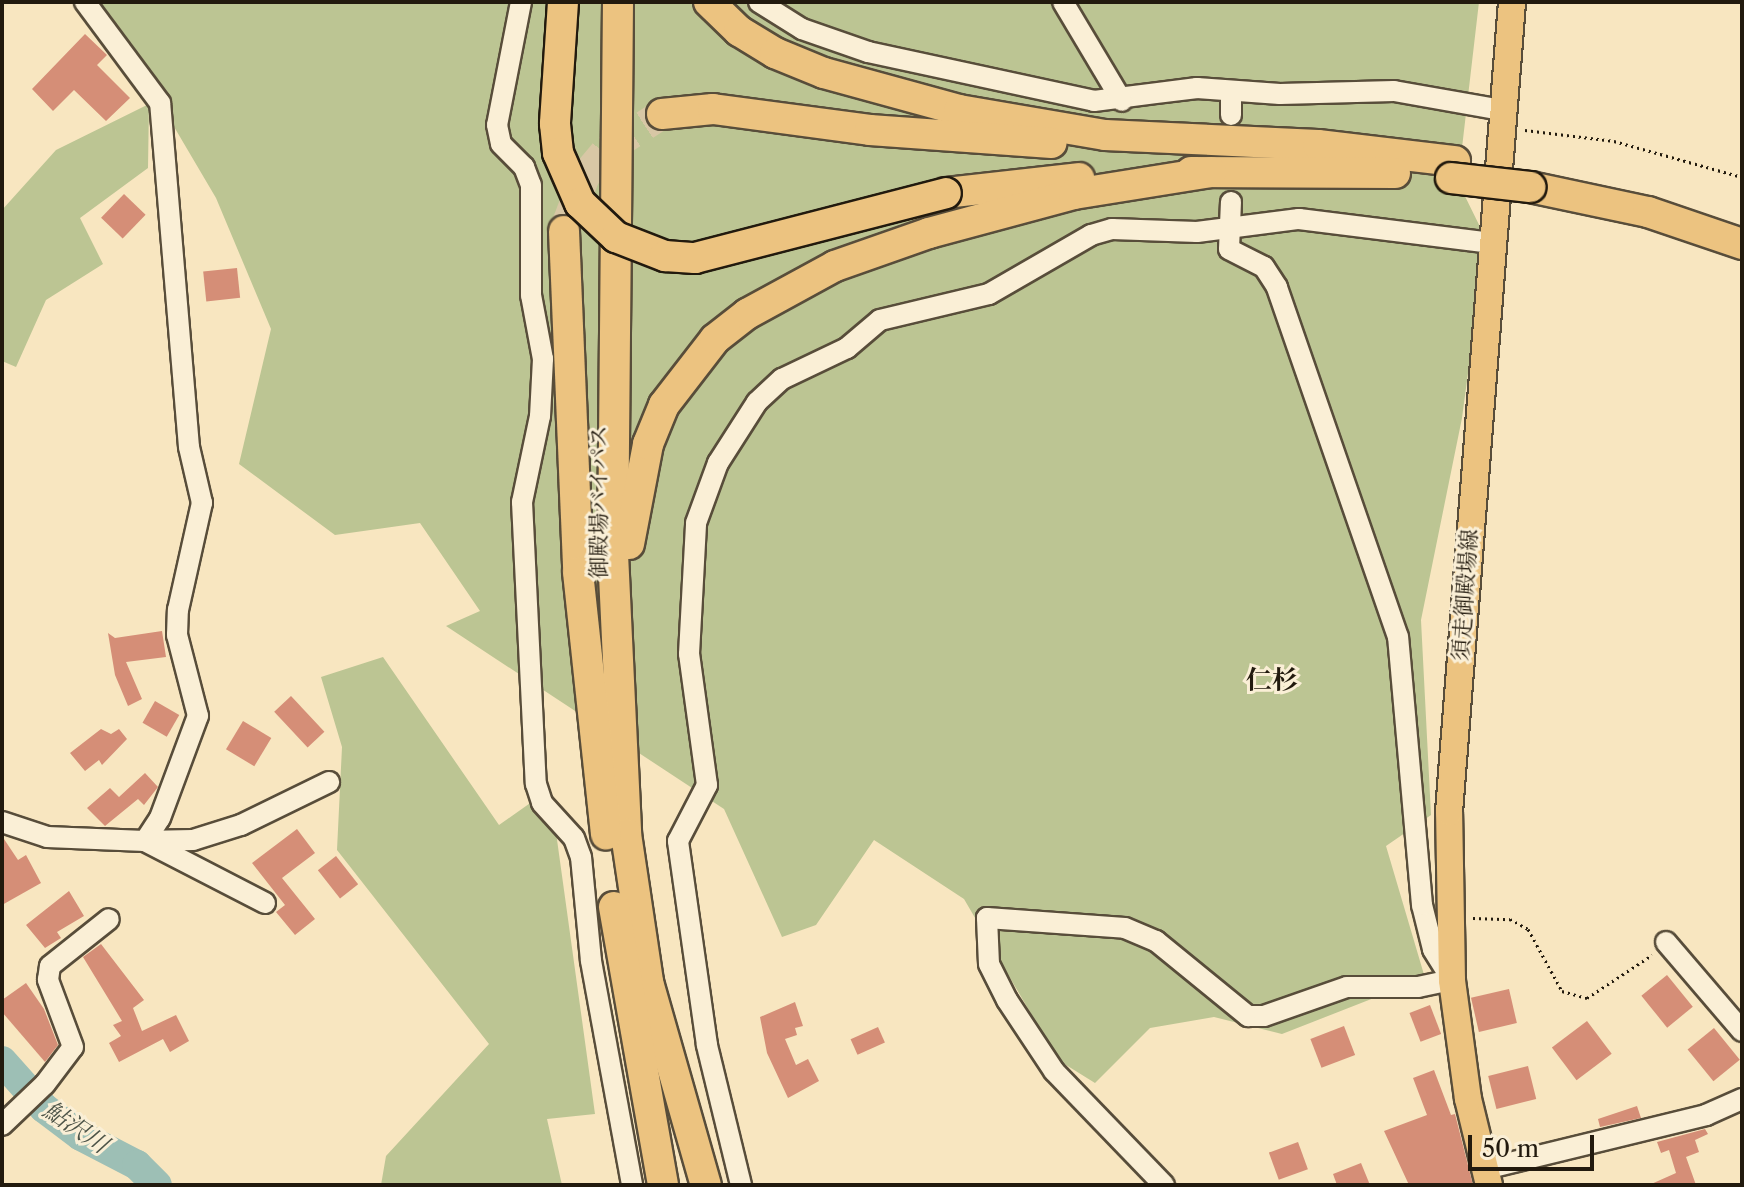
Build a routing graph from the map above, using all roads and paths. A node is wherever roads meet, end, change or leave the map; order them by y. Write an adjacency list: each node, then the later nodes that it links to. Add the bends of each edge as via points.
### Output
1 (85, 2): 29 (street, via 160,103 189,447 202,503 177,635 198,716 160,818)
2 (521, 2): 40 (street, via 497,125 501,144 524,167 531,185 531,295 543,359 540,416 522,502 536,784 542,803 574,838 581,857 591,961)
3 (563, 2): 17 (highway, bridge, via 558,153 580,203 616,237 665,256 695,258 946,193 1015,183)
4 (601, 2): 28 (highway, 御殿場バイパス, via 598,574)
5 (618, 2): 28 (highway, 御殿場バイパス)
6 (709, 2): 15 (highway, via 739,31 775,53 824,73 959,110 1105,135)
7 (759, 2): 11 (street, via 802,29 868,52 1031,91)
8 (1063, 2): 11 (street)
9 (1512, 2): 14 (main road, 須走御殿場線)
10 (1231, 91): 11 (street, via 1168,90); 13 (street); 14 (street, via 1394,91)
11 (1122, 101)
12 (662, 114): 15 (highway, via 713,109 870,130 1023,142)
13 (1231, 115)
14 (1502, 118): 18 (path, via 1614,141); 24 (main road, 須走御殿場線)
15 (1370, 152): 16 (highway)
16 (1453, 170): 17 (highway); 19 (highway)
17 (1211, 172): 28 (highway, via 1074,194 882,248 797,285 747,314 688,369 664,405 648,444 630,530)
18 (1742, 177)
19 (1531, 179): 21 (highway, via 1649,196); 25 (highway)
20 (1231, 202): 22 (street)
21 (1742, 227)
22 (1230, 229): 24 (street, via 1315,220); 34 (street, via 1229,249 1264,267 1277,287 1398,637 1422,905 1433,949); 43 (street, via 1112,229 1091,235 989,294 880,320 847,348 782,379 757,402 718,463 696,523 687,611 692,701 707,785 678,841 707,1045)
23 (564, 231): 28 (highway, via 578,572)
24 (1492, 243): 31 (main road, 須走御殿場線, via 1449,812)
25 (1742, 244)
26 (329, 782): 29 (street, via 241,825 193,840)
27 (2, 822): 29 (street, via 47,837)
28 (616, 835): 35 (highway, 御殿場バイパス)
29 (145, 841): 30 (street)
30 (265, 903)
31 (1450, 917): 33 (path, via 1510,919 1528,929 1562,991 1587,998); 34 (main road, 須走御殿場線)
32 (109, 919): 38 (street, via 50,966 48,980 73,1047 45,1084)
33 (1666, 942): 36 (street)
34 (1452, 980): 39 (main road, 須走御殿場線, via 1468,1099); 44 (street, via 1418,987 1347,987 1264,1016 1248,1016 1156,941 1125,928 987,918 989,964 1054,1071)
35 (638, 992): 41 (highway); 42 (highway)
36 (1742, 1031)
37 (1742, 1099): 39 (street)
38 (2, 1125)
39 (1487, 1177)
40 (632, 1185)
41 (663, 1185)
42 (706, 1185)
43 (741, 1185)
44 (1164, 1185)

